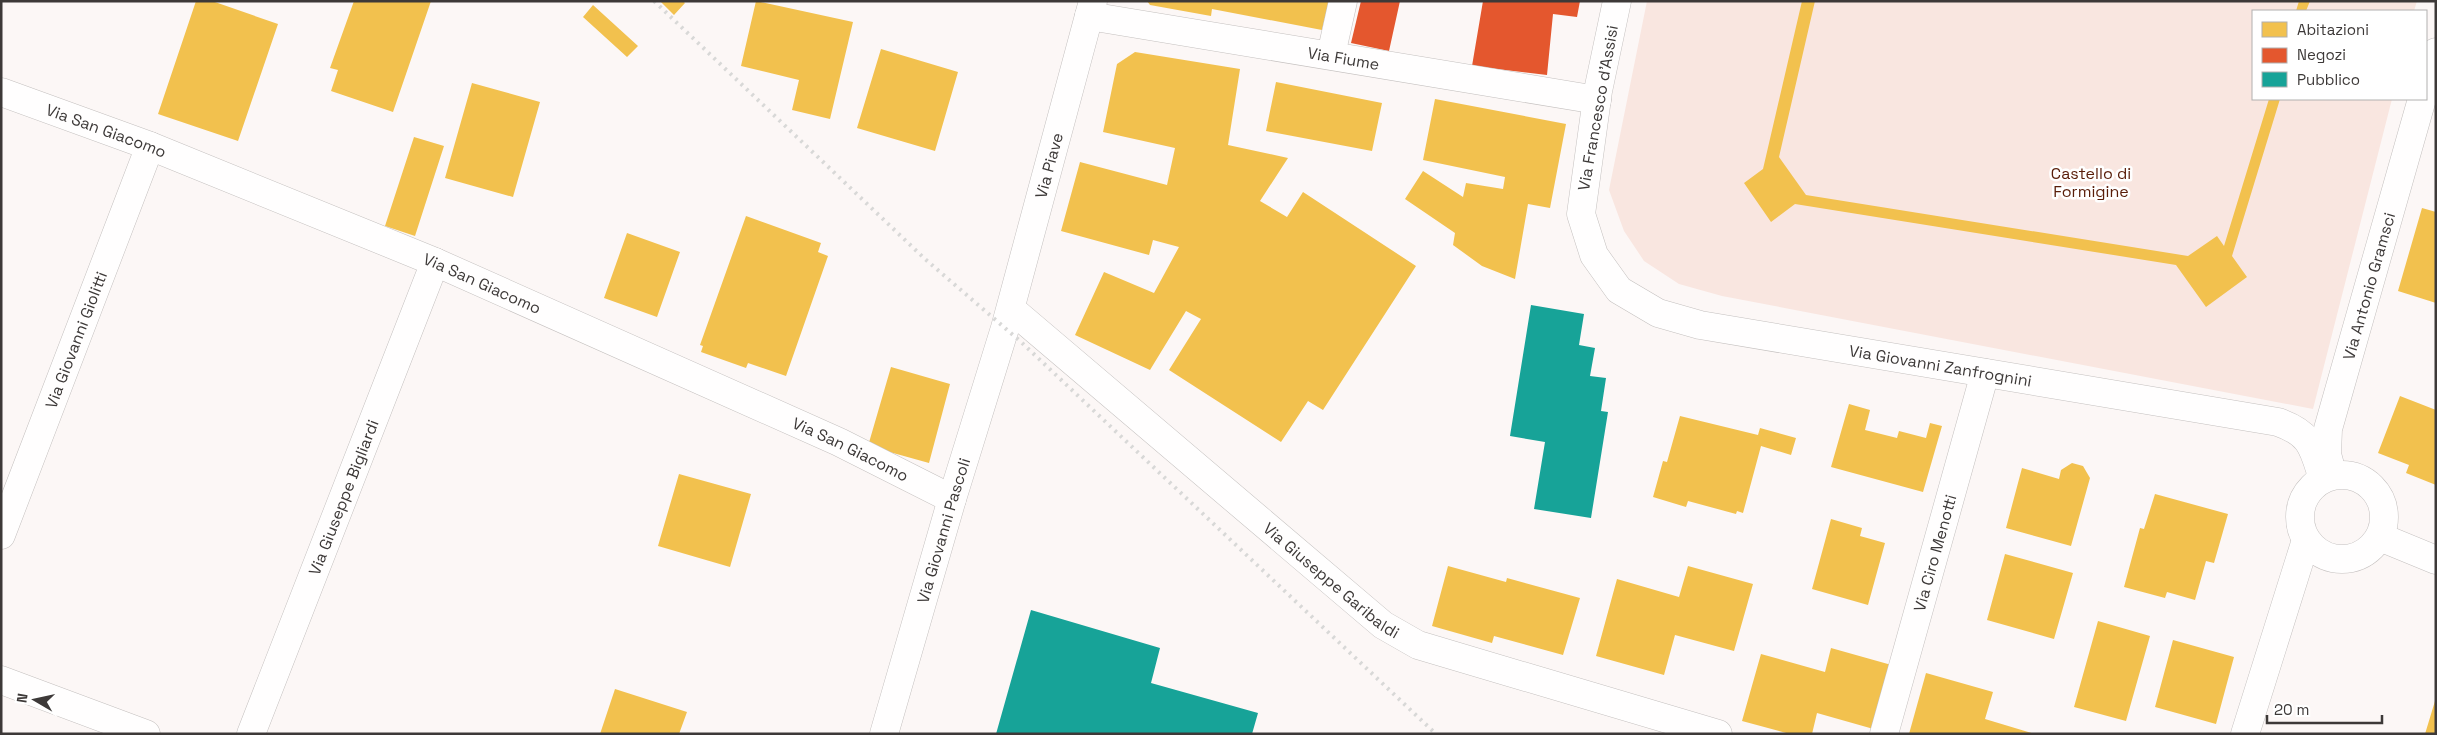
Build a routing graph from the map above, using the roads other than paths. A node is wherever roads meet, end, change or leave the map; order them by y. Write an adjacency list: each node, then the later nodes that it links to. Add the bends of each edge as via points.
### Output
1 (1344, 1): 5 (street)
2 (1617, 1): 8 (street, Via Francesco d'Assisi)
3 (1091, 8): 5 (street, Via Fiume); 13 (street, Via Piave)
4 (2436, 52): 6 (street)
5 (1331, 55): 8 (street, Via Fiume)
6 (2427, 84)
7 (1, 92): 10 (street, Via San Giacomo)
8 (1597, 100): 11 (street, Via Francesco d'Assisi)
9 (2422, 100): 15 (street, Via Antonio Gramsci, via 2328,429)
10 (150, 146): 12 (street, Via San Giacomo); 17 (street, Via Giovanni Giolitti)
11 (1581, 214): 14 (street, Via Giovanni Zanfrognini, via 1594,255 1619,290 1658,313 1700,325)
12 (435, 262): 16 (street, Via San Giacomo, via 839,442); 24 (street, Via Giuseppe Bigliardi)
13 (1008, 318): 16 (street, Via Giovanni Pascoli); 27 (street, Via Giuseppe Garibaldi, via 1383,625 1418,645)
14 (1985, 373): 15 (street, Via Giovanni Zanfrognini, via 2278,422 2310,441); 28 (street, Via Ciro Menotti)
15 (2328, 477): 18 (street, via 2346,474 2371,486 2384,510); 19 (street, via 2313,486 2301,506 2301,529)
16 (952, 498): 22 (street, Via Giovanni Pascoli)
17 (1, 535)
18 (2380, 537): 19 (street, via 2364,553 2343,560 2322,555); 20 (street)
19 (2306, 540): 29 (street)
20 (2436, 560)
21 (1, 680): 23 (street)
22 (896, 693): 25 (street); 26 (street, Via Giovanni Pascoli)
23 (146, 734)
24 (251, 734)
25 (870, 734)
26 (884, 734)
27 (1718, 734)
28 (1884, 734)
29 (2245, 734)

